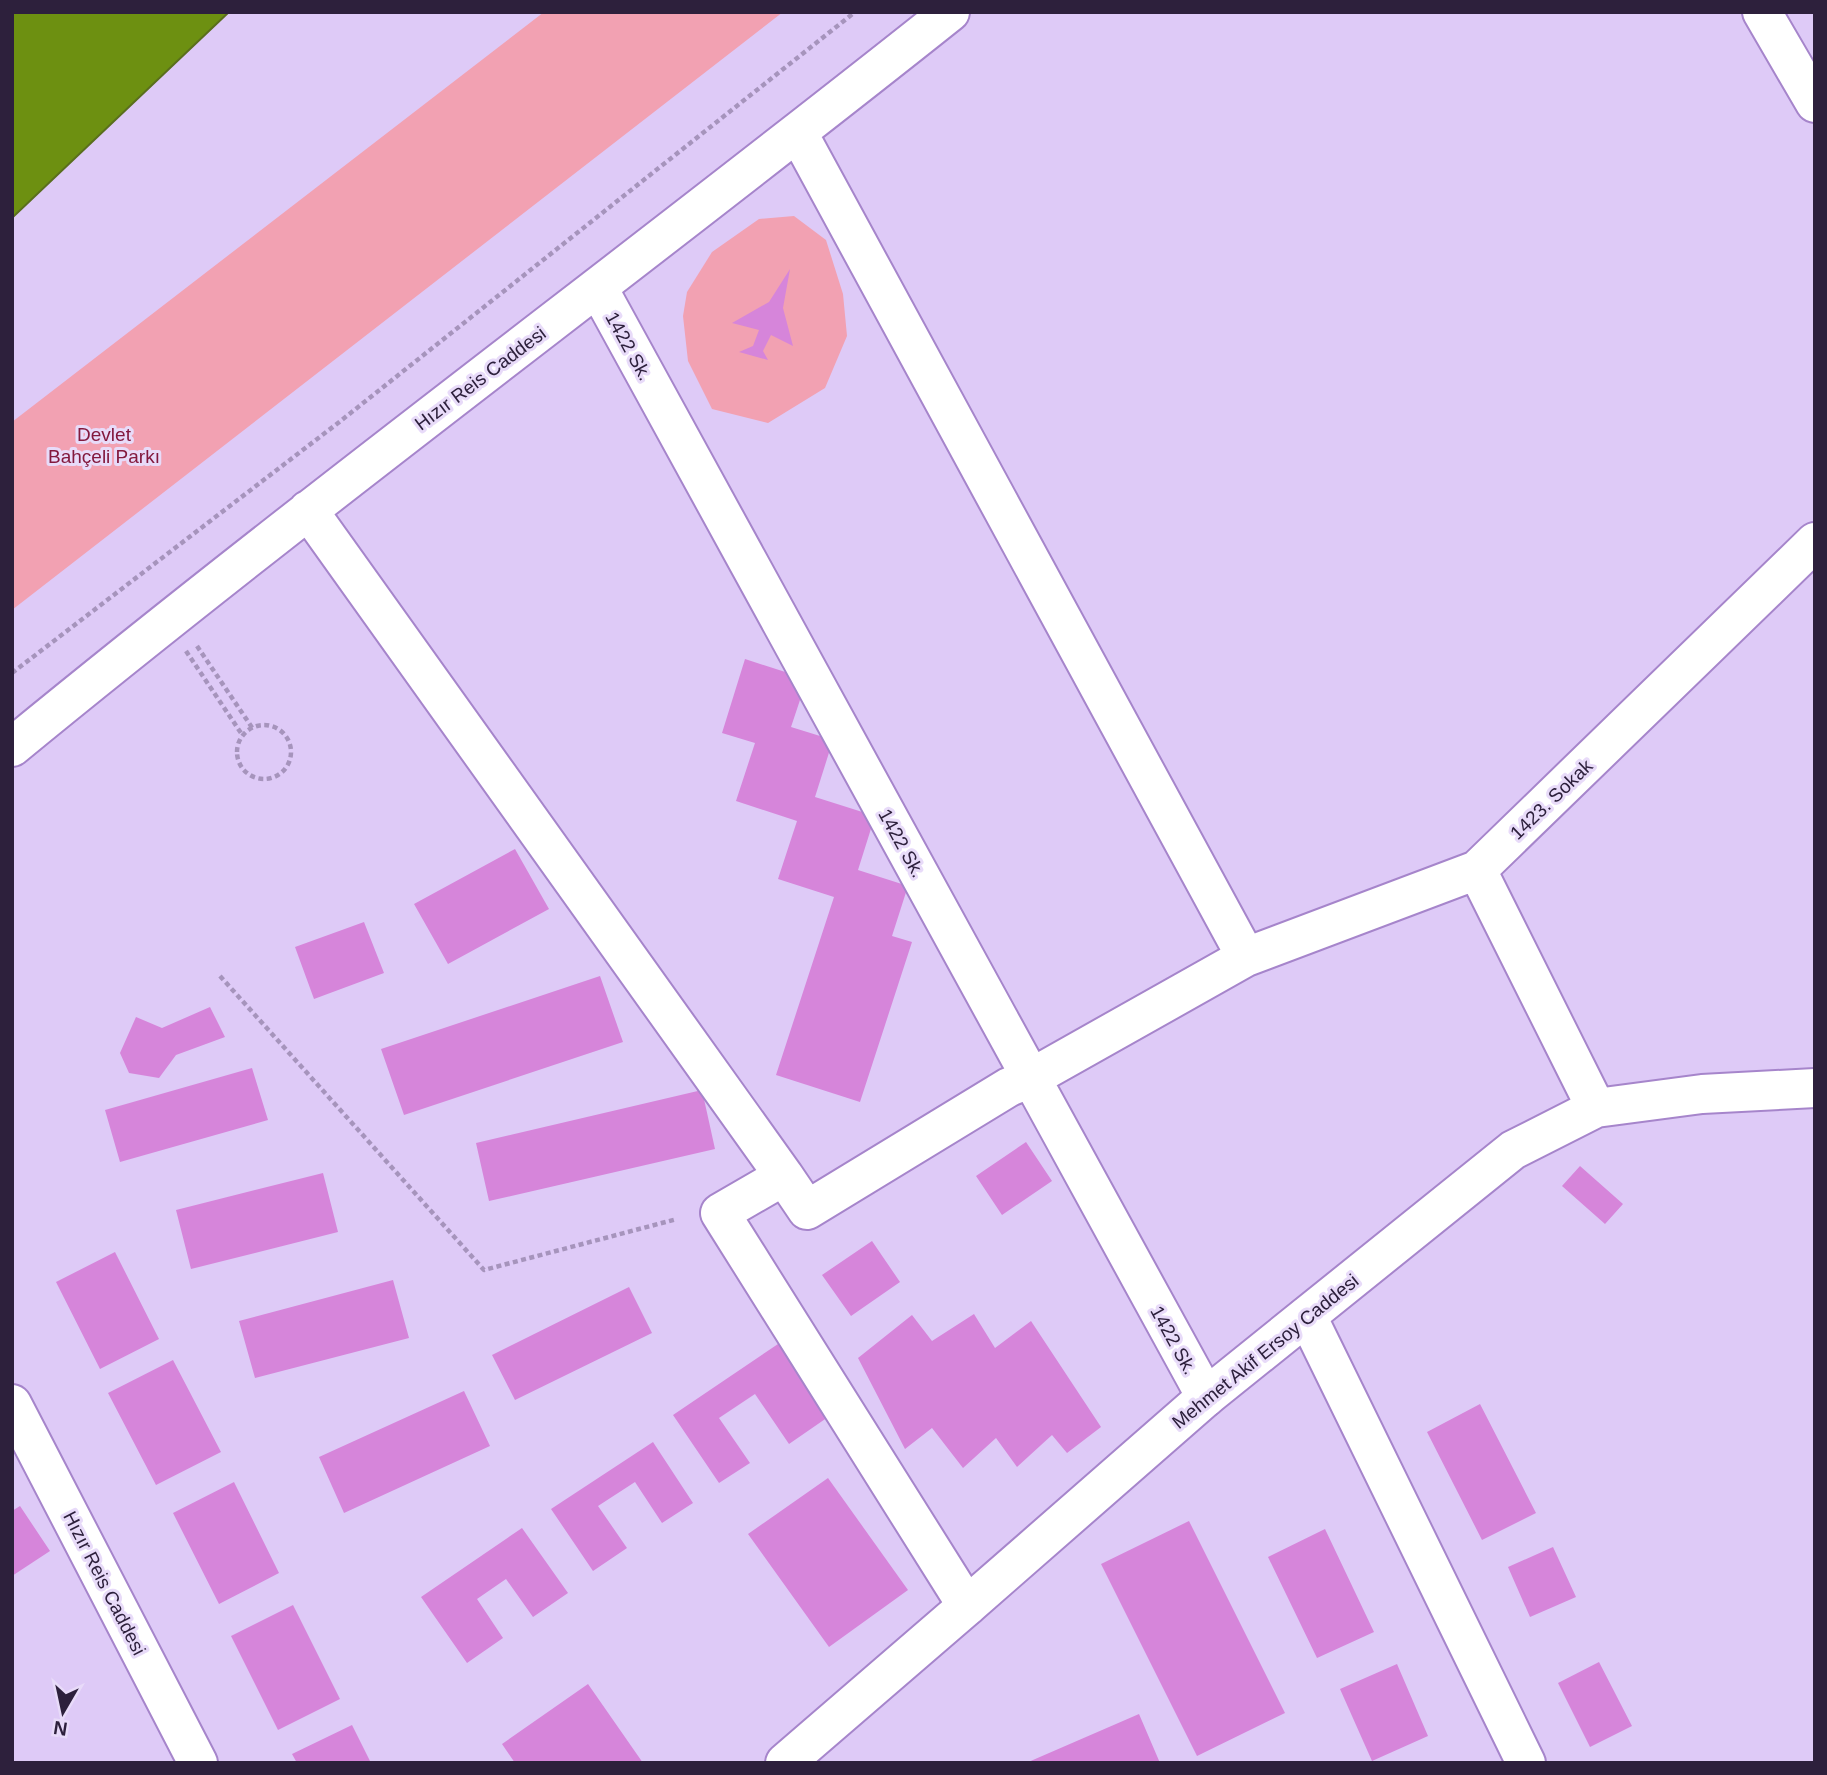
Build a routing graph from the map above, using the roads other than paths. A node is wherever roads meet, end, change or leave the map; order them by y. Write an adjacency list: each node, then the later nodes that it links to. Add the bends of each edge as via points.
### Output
1 (950, 12): 4 (street, Hızır Reis Caddesi)
2 (1762, 12): 3 (street)
3 (1815, 103)
4 (798, 133): 5 (street, Hızır Reis Caddesi); 10 (street)
5 (598, 288): 6 (street, Hızır Reis Caddesi); 11 (street, 1422 Sk.)
6 (307, 510): 8 (street, Hızır Reis Caddesi); 14 (street)
7 (1815, 542): 9 (street, 1423. Sokak)
8 (12, 747)
9 (1477, 870): 10 (street); 13 (street)
10 (1246, 957): 11 (street)
11 (1031, 1078): 14 (street, via 807,1210); 16 (street, 1422 Sk.)
12 (1815, 1088): 13 (street, Mehmet Akif Ersoy Caddesi, via 1702,1094)
13 (1596, 1108): 15 (street, Mehmet Akif Ersoy Caddesi, via 1513,1150)
14 (784, 1177): 18 (street, via 720,1213)
15 (1307, 1316): 16 (street, Mehmet Akif Ersoy Caddesi); 21 (street)
16 (1206, 1397): 18 (street, Mehmet Akif Ersoy Caddesi)
17 (12, 1404): 19 (street, Hızır Reis Caddesi)
18 (967, 1606): 20 (street, Mehmet Akif Ersoy Caddesi)
19 (198, 1763)
20 (785, 1763)
21 (1526, 1763)

